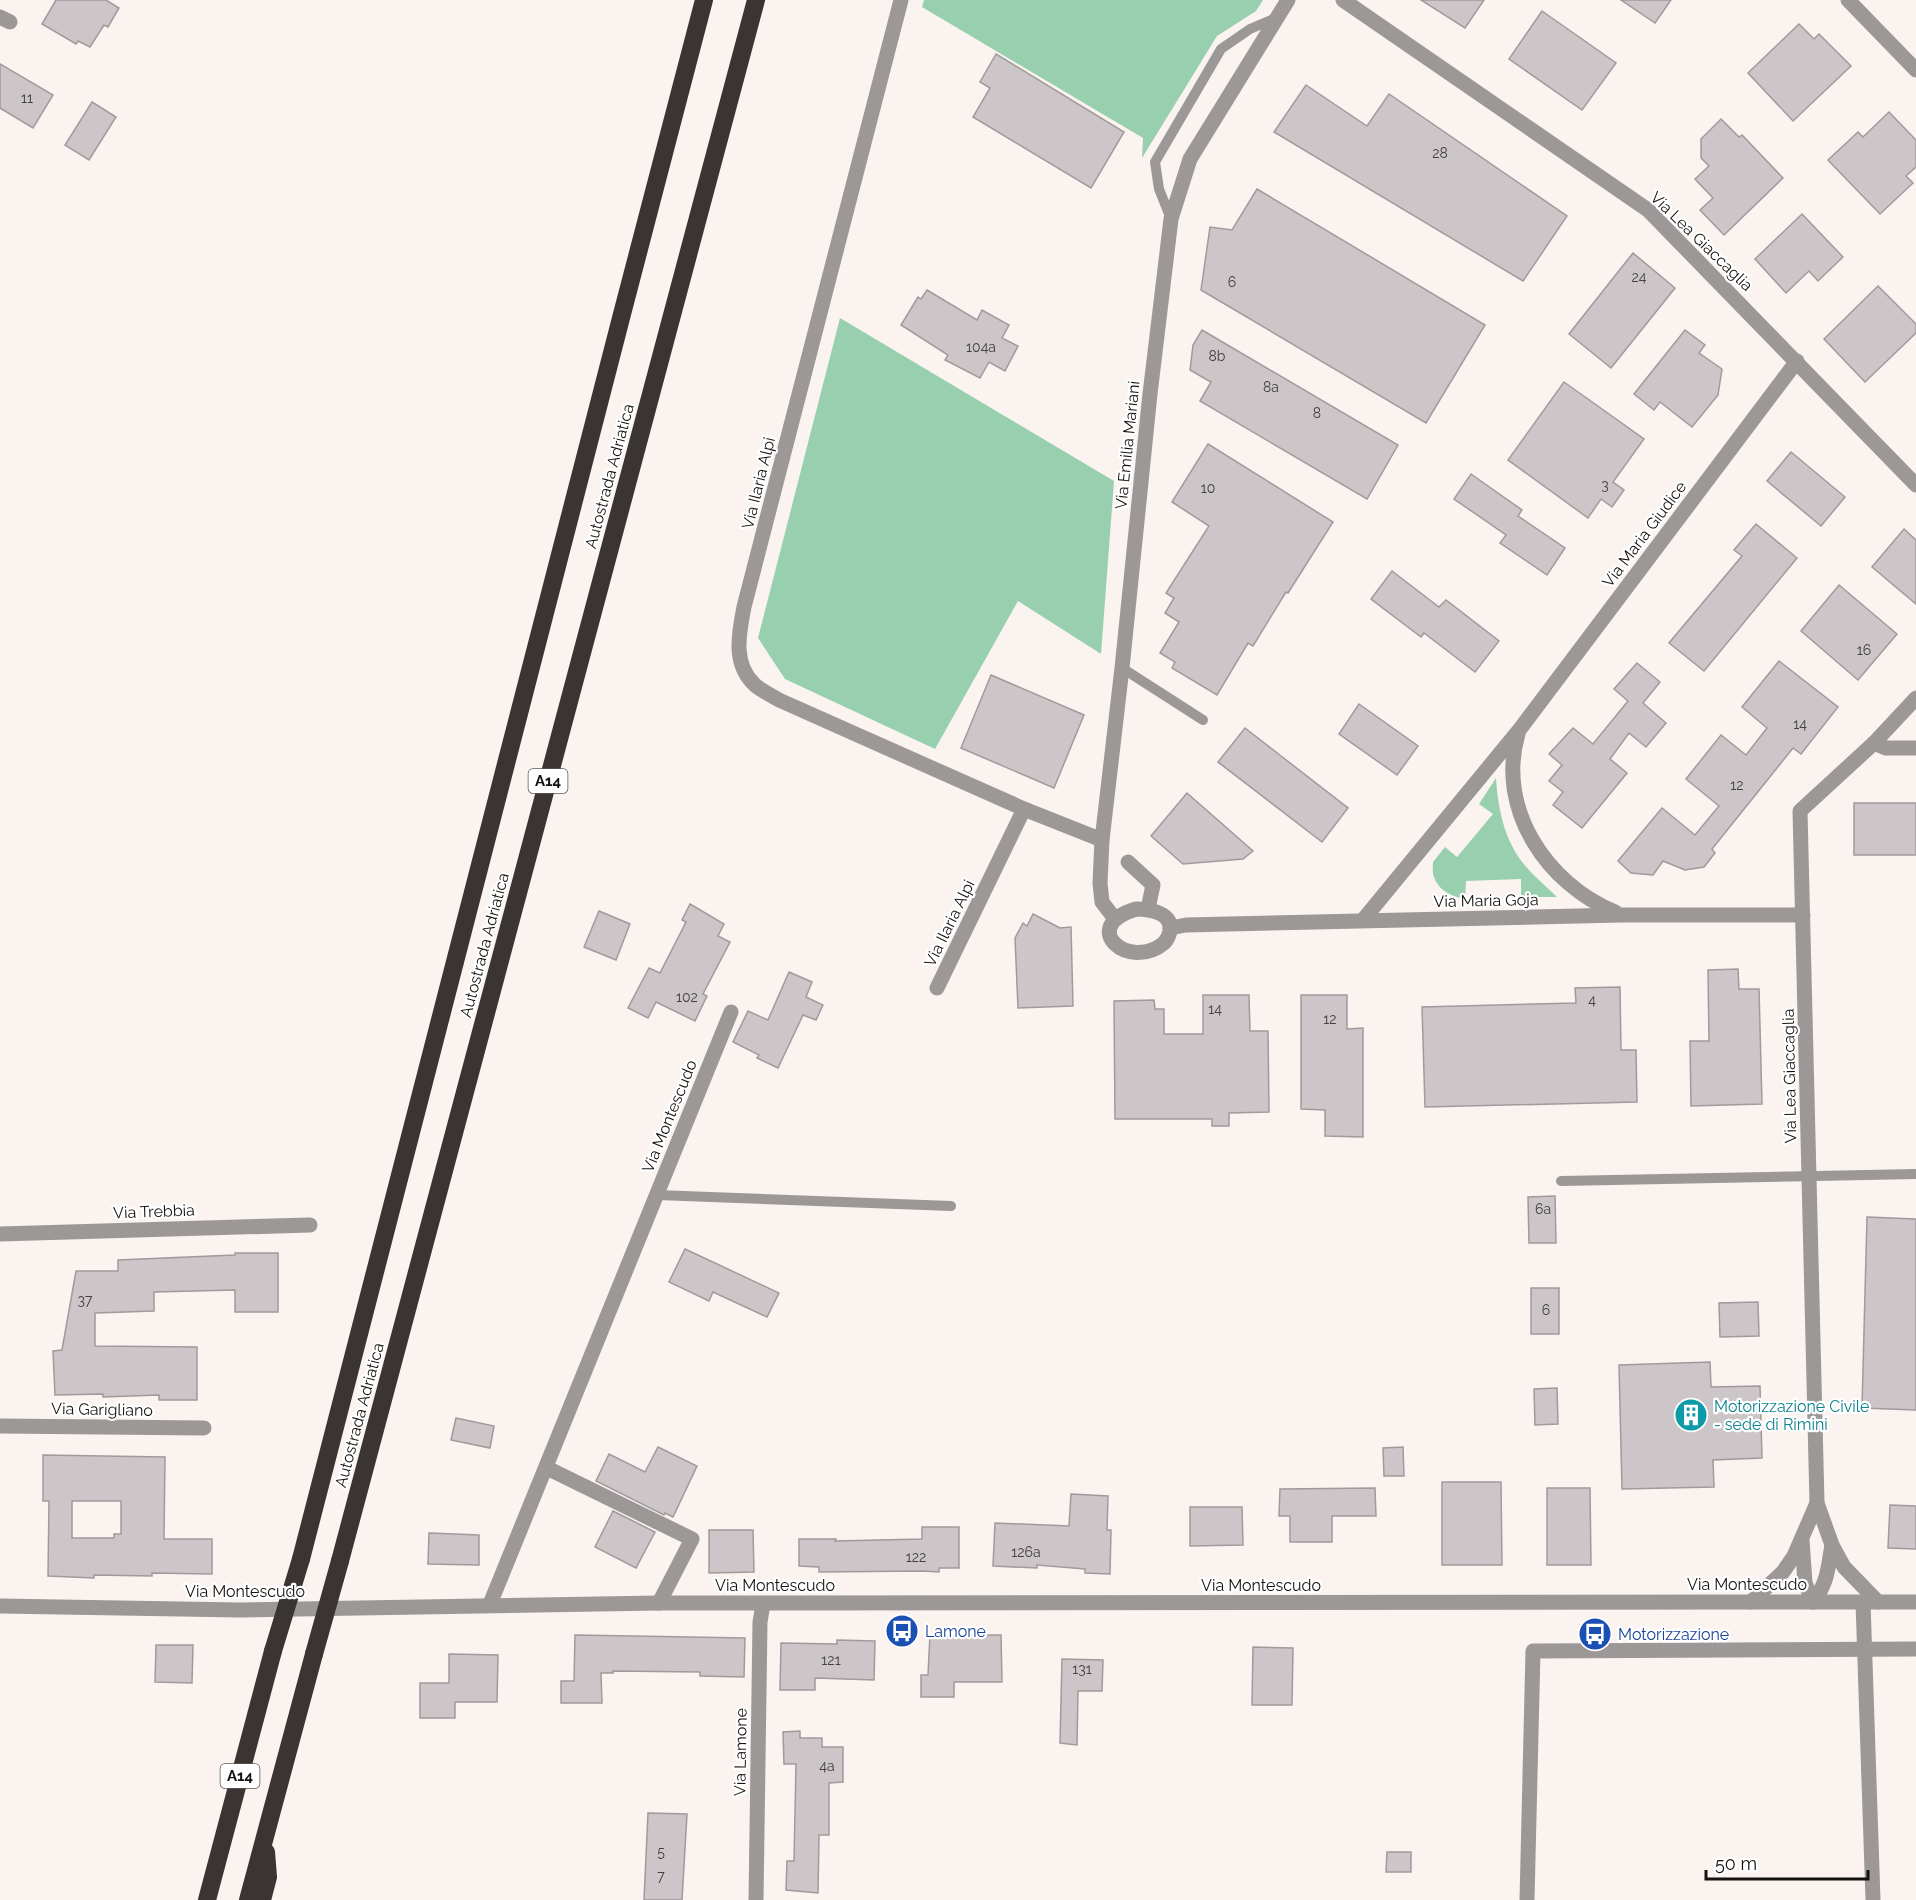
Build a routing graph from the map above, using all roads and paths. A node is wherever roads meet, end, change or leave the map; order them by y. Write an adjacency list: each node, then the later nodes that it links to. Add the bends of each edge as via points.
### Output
1 (704, 0): 53 (highway, Autostrada Adriatica / A14, bridge, via 301,1559)
2 (756, 0): 52 (highway, Autostrada Adriatica / A14, bridge)
3 (901, 0): 18 (street, Via Ilaria Alpi, via 744,607 738,639 741,665 754,684 779,700)
4 (1288, 0): 7 (street, Via Emilia Mariani)
5 (1343, 0): 10 (street, Via Lea Giaccaglia, via 1648,210)
6 (1848, 0): 8 (street)
7 (1276, 18): 9 (street, Via Emilia Mariani, via 1190,159); 9 (lane, via 1250,29 1221,49 1155,162 1158,189)
8 (1916, 70)
9 (1171, 219): 12 (street, Via Emilia Mariani)
10 (1797, 362): 11 (street, Via Lea Giaccaglia); 15 (street, Via Maria Giudice)
11 (1916, 485)
12 (1122, 668): 14 (lane); 19 (street, Via Emilia Mariani)
13 (1916, 698): 16 (street, Via Lea Giaccaglia)
14 (1203, 720)
15 (1520, 729): 22 (street, Via Maria Giudice, via 1513,784 1518,809 1530,836 1544,859 1579,892); 25 (street, Via Maria Giudice)
16 (1874, 744): 17 (street); 23 (street, Via Lea Giaccaglia, via 1800,811)
17 (1916, 748)
18 (1024, 809): 19 (street, Via Ilaria Alpi); 27 (street, Via Ilaria Alpi)
19 (1102, 840): 24 (street, Via Emilia Mariani, via 1102,902)
20 (1128, 862): 21 (street, via 1153,885)
21 (1148, 909): 24 (street, via 1136,909); 26 (street, via 1166,918)
22 (1621, 915): 23 (street, Via Maria Goja); 25 (street, Via Maria Goja)
23 (1803, 915): 30 (street, Via Lea Giaccaglia)
24 (1115, 919): 26 (street, via 1108,934 1118,948 1130,952 1153,949 1169,936)
25 (1363, 920): 26 (street, Via Maria Goja)
26 (1170, 928)
27 (937, 988)
28 (730, 1012): 32 (street, Via Montescudo)
29 (1916, 1174): 30 (lane)
30 (1809, 1176): 31 (lane); 39 (street, Via Lea Giaccaglia)
31 (1561, 1181)
32 (657, 1195): 33 (lane); 38 (street, Via Montescudo)
33 (951, 1206)
34 (310, 1226): 35 (street, Via Trebbia)
35 (0, 1234)
36 (0, 1426): 37 (street, Via Garigliano)
37 (204, 1428)
38 (547, 1468): 46 (street, via 692,1539); 47 (street, Via Montescudo)
39 (1817, 1503): 40 (street, Via Lea Giaccaglia); 41 (street, Via Lea Giaccaglia)
40 (1802, 1540): 42 (street, Via Lea Giaccaglia, via 1783,1572); 43 (street, Via Lea Giaccaglia, via 1806,1583)
41 (1832, 1545): 43 (street, Via Lea Giaccaglia, via 1827,1579); 44 (street, Via Lea Giaccaglia)
42 (1751, 1602): 43 (street, Via Montescudo); 48 (street, Via Montescudo)
43 (1813, 1602): 44 (street, Via Montescudo)
44 (1870, 1602): 45 (street, Via Montescudo); 51 (street)
45 (1916, 1602)
46 (659, 1603): 47 (street, Via Montescudo); 48 (street, Via Montescudo)
47 (490, 1604): 49 (street, Via Montescudo, via 240,1610)
48 (763, 1604): 56 (street, Via Lamone)
49 (0, 1606)
50 (1916, 1648): 51 (street)
51 (1864, 1649): 57 (street, via 1533,1651); 58 (street)
52 (265, 1836): 54 (highway, Autostrada Adriatica / A14); 55 (highway, via 268,1877)
53 (207, 1900)
54 (248, 1900)
55 (262, 1900)
56 (756, 1900)
57 (1527, 1900)
58 (1873, 1900)

